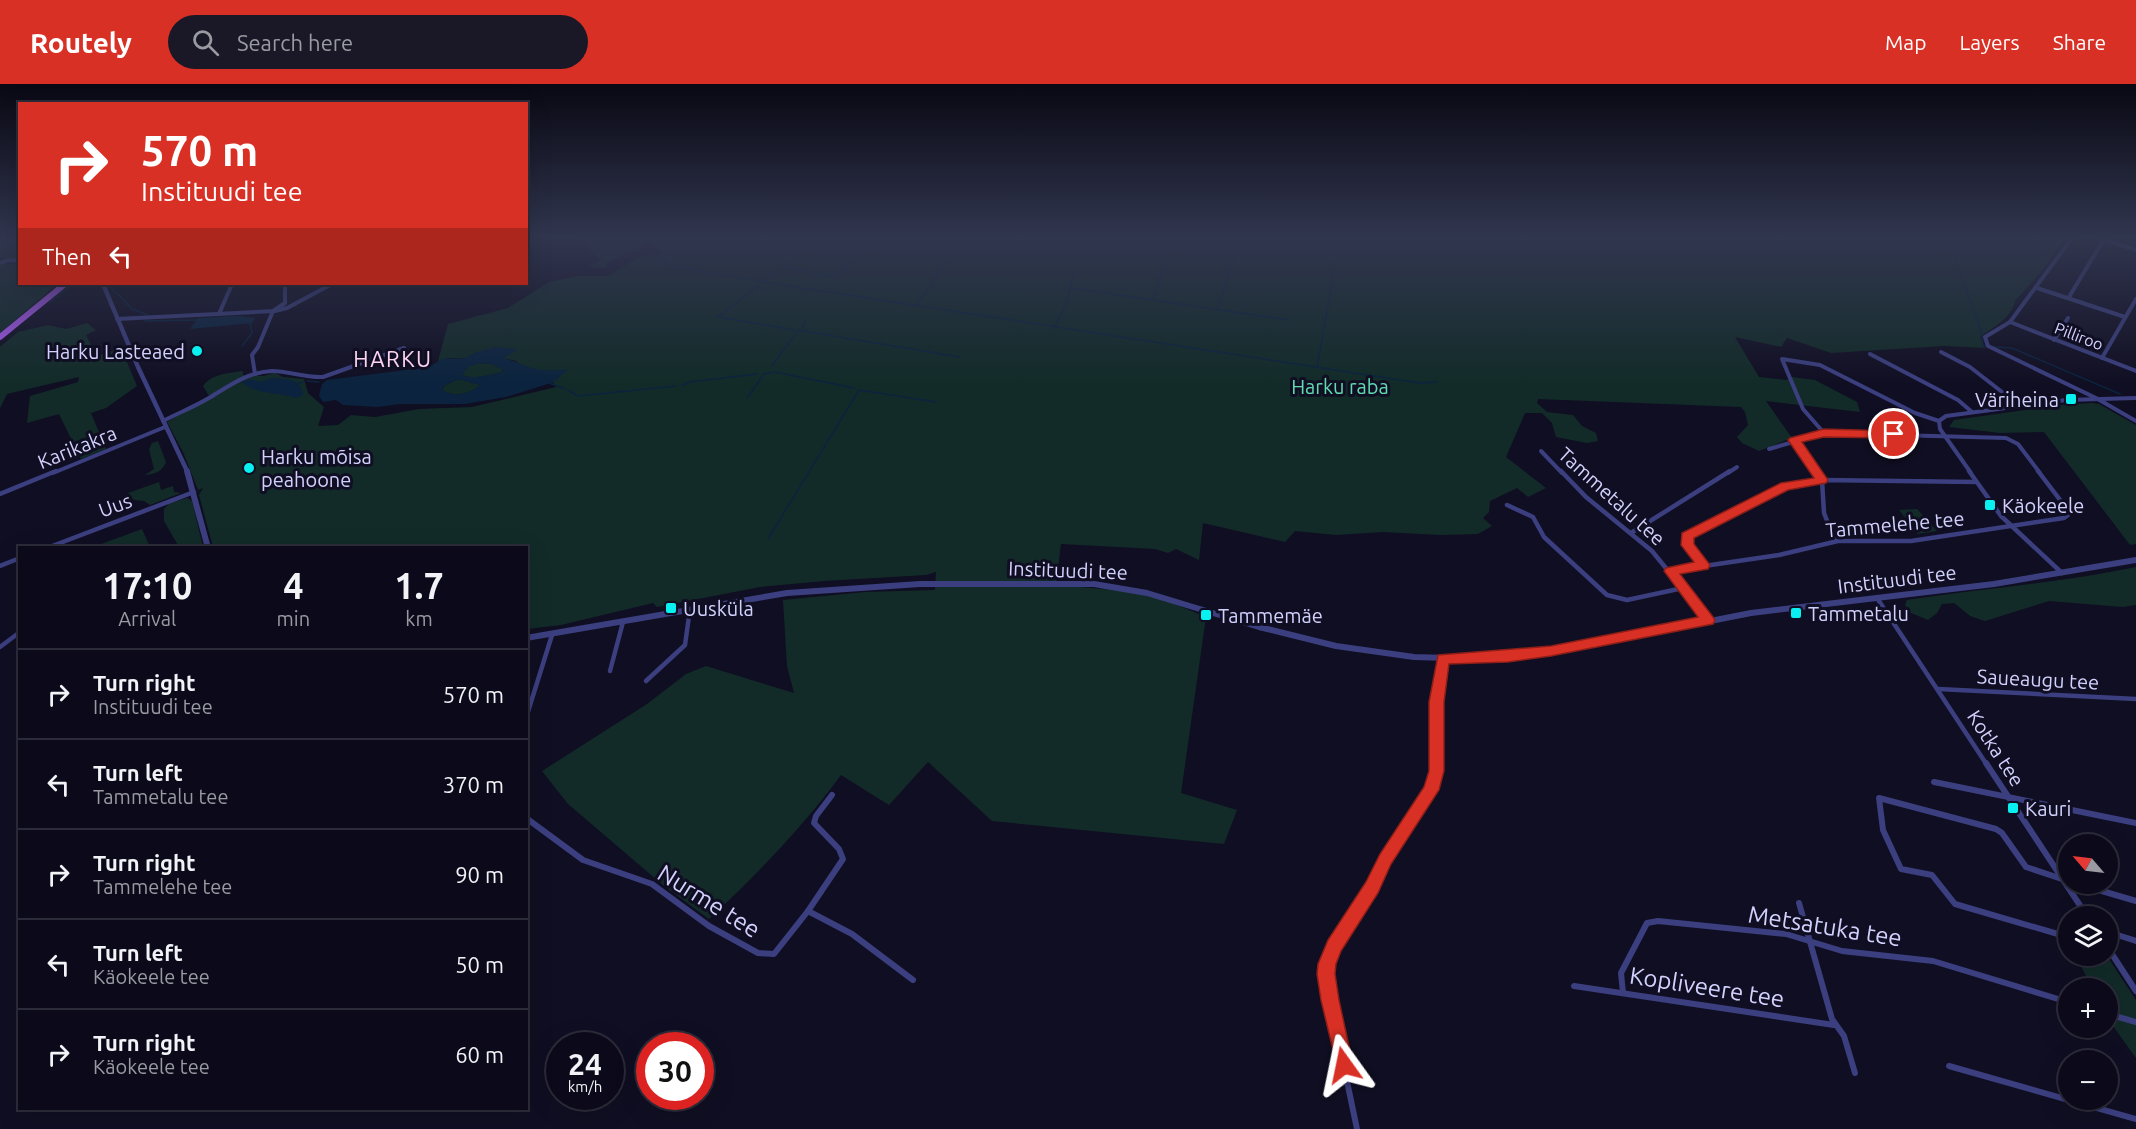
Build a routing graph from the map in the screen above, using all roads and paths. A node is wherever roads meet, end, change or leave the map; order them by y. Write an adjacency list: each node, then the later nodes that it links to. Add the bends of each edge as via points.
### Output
1 (62, 287): 16 (main road)
2 (104, 287): 14 (street)
3 (230, 287): 11 (street)
4 (285, 287): 10 (street, via 285,303)
5 (327, 287): 10 (street, via 287,308)
6 (2075, 287): 8 (street)
7 (2037, 288): 8 (street); 15 (street)
8 (2069, 297): 12 (street)
9 (2136, 299): 12 (street)
10 (273, 311): 11 (street); 23 (street, via 252,355)
11 (219, 314): 14 (street)
12 (2125, 317): 21 (street)
13 (2068, 318): 17 (street)
14 (117, 319): 30 (street)
15 (2010, 321): 17 (street, Pilliroo); 24 (street, via 1985,338 1989,346)
16 (0, 337)
17 (2054, 340): 21 (street, Pilliroo)
18 (404, 348): 23 (street, via 323,377 273,371)
19 (1941, 352): 26 (street, via 1970,367)
20 (1870, 354): 27 (street, via 1958,400)
21 (2102, 358): 22 (street, Pilliroo)
22 (2136, 371)
23 (255, 374): 30 (street, Karikakra, via 232,382)
24 (2096, 398): 25 (street); 26 (street); 29 (street)
25 (2136, 398)
26 (2020, 406): 27 (street)
27 (1972, 412): 28 (street)
28 (1939, 421): 31 (street, via 1820,365 1782,359 1803,408); 32 (street)
29 (2136, 421)
30 (164, 424): 39 (street); 40 (street, Karikakra)
31 (1824, 433): 32 (street); 33 (street)
32 (1944, 436): 38 (street); 42 (street, Tammelehe tee, via 2012,440 2067,509 2064,518)
33 (1794, 440): 34 (street); 37 (street)
34 (1769, 449)
35 (1540, 450): 43 (street, Tammetalu tee, via 1586,497)
36 (1737, 467): 43 (street)
37 (1822, 480): 38 (street); 44 (street, via 1824,513); 49 (street, via 1785,486 1687,536 1688,545)
38 (1976, 482): 42 (street)
39 (194, 492): 45 (street, Uus); 46 (street)
40 (0, 494)
41 (1507, 505): 53 (street, via 1533,517 1544,537 1606,595 1627,600)
42 (2011, 527): 44 (street, Tammelehe tee, via 1911,541); 52 (street)
43 (1631, 533): 51 (street, Tammetalu tee)
44 (1835, 541): 49 (street, Tammelehe tee, via 1779,555)
45 (52, 546)
46 (208, 546)
47 (18, 559): 50 (street)
48 (2136, 560): 52 (street, Instituudi tee)
49 (1703, 565): 51 (street, Tammelehe tee)
50 (0, 566)
51 (1670, 571): 53 (street, Tammetalu tee)
52 (2062, 573): 54 (street, Instituudi tee)
53 (1683, 588): 56 (street, Tammetalu tee)
54 (1877, 598): 56 (street, Instituudi tee); 65 (street, Kotka tee)
55 (690, 609): 57 (street, Instituudi tee); 62 (street, Instituudi tee, via 850,587 1118,585 1312,641); 64 (street, via 685,645)
56 (1708, 620): 62 (street, Instituudi tee, via 1551,651)
57 (623, 622): 59 (street, Instituudi tee); 63 (street)
58 (18, 634): 61 (street)
59 (552, 635): 60 (street, Instituudi tee); 67 (street)
60 (528, 638)
61 (0, 647)
62 (1443, 659): 95 (street, via 1437,702 1437,771 1431,790 1334,946 1327,964 1330,1000)
63 (610, 671)
64 (646, 681)
65 (1938, 689): 66 (street, Saueaugu tee); 70 (street, Kotka tee)
66 (2136, 699)
67 (528, 712)
68 (1934, 782): 70 (street)
69 (832, 795): 78 (street, via 813,823 843,854 843,859)
70 (2009, 796): 72 (street); 73 (street, Kotka tee)
71 (528, 820): 78 (street, Nurme tee, via 572,854 652,884 698,920 758,953 774,954 780,949)
72 (2136, 823)
73 (2058, 873)
74 (2058, 877): 79 (street, via 2026,867 1996,829 1879,798 1883,830 1897,863 1907,872 1932,875 1955,904)
75 (2112, 894): 76 (street)
76 (2136, 901)
77 (1798, 903): 81 (street)
78 (808, 911): 84 (street, via 852,934)
79 (2058, 934)
80 (2118, 935): 82 (street)
81 (1810, 941): 87 (street, Metsatuka tee, via 1786,934 1650,921 1621,973); 88 (street, Metsatuka tee, via 1842,951 1933,961); 91 (street)
82 (2136, 941)
83 (2118, 964): 86 (street)
84 (913, 980)
85 (1574, 986): 87 (street, Kopliveere tee)
86 (2136, 992)
87 (1623, 993): 91 (street, Kopliveere tee)
88 (2058, 999)
89 (2118, 1017): 90 (street)
90 (2136, 1022)
91 (1834, 1025): 93 (street, via 1844,1036)
92 (1949, 1066): 94 (street)
93 (1855, 1073)
94 (2136, 1119)
95 (1357, 1129)

